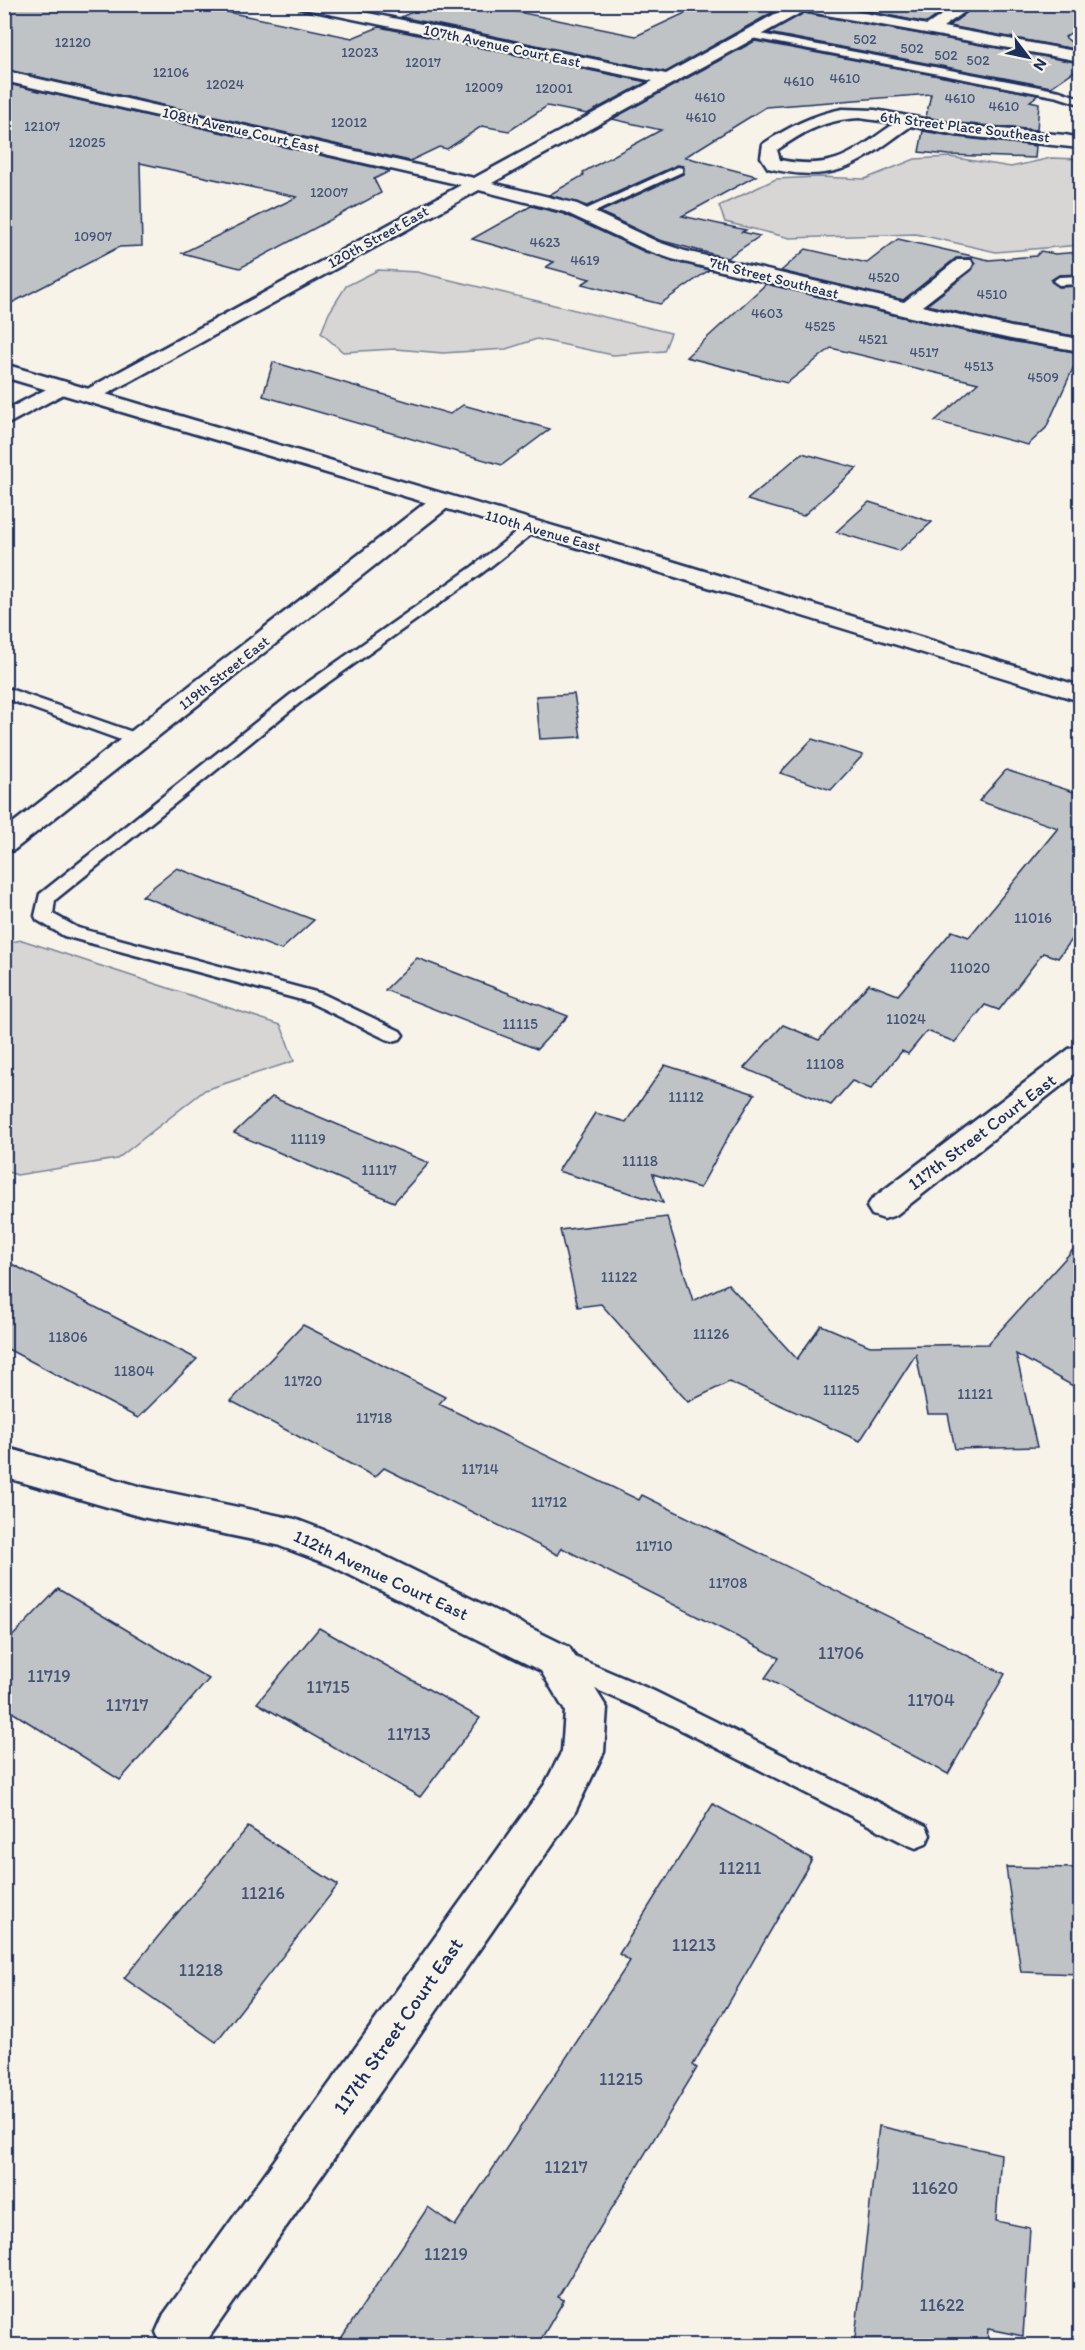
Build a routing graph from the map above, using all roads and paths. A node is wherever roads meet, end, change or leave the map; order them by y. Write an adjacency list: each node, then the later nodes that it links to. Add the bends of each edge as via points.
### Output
1 (300, 4): 8 (street, 107th Avenue Court East)
2 (969, 4): 4 (street)
3 (803, 5): 4 (street); 5 (street, 120th Street East)
4 (929, 30): 6 (street)
5 (750, 35): 8 (street, 120th Street East); 9 (lane)
6 (1080, 57)
7 (4, 76): 13 (street, 108th Avenue Court East)
8 (668, 79): 13 (street, 120th Street East)
9 (1080, 101)
10 (909, 120): 10 (street, 6th Street Place Southeast, via 845,164 794,168 774,164 769,157 769,148 794,130 825,118 849,114); 11 (street, 6th Street Place Southeast)
11 (1080, 143)
12 (678, 170): 14 (lane)
13 (477, 184): 14 (street, 7th Street Southeast); 22 (street, 120th Street East)
14 (584, 213): 18 (street, 7th Street Southeast, via 679,255)
15 (964, 264): 18 (street)
16 (1080, 280): 17 (lane)
17 (1059, 281)
18 (906, 309): 19 (street, 7th Street Southeast)
19 (1080, 345)
20 (4, 370): 21 (street, 110th Avenue East)
21 (62, 387): 22 (street, 110th Avenue East); 23 (street)
22 (89, 396): 24 (street, 110th Avenue East)
23 (4, 420)
24 (442, 501): 25 (street, 110th Avenue East); 28 (street, 119th Street East)
25 (532, 527): 27 (street, 110th Avenue East); 30 (lane, via 296,698 46,898 44,916 71,932 316,998)
26 (4, 692): 28 (lane)
27 (1080, 694)
28 (138, 740): 29 (street, 119th Street East)
29 (4, 844)
30 (393, 1035)
31 (1080, 1056): 32 (street, 117th Street Court East)
32 (884, 1207)
33 (4, 1462): 34 (street, 112th Avenue Court East, via 142,1502 281,1530 346,1555)
34 (555, 1659): 35 (lane); 36 (street, 117th Street Court East, via 586,1708 583,1752 560,1798)
35 (916, 1835)
36 (182, 2332)

